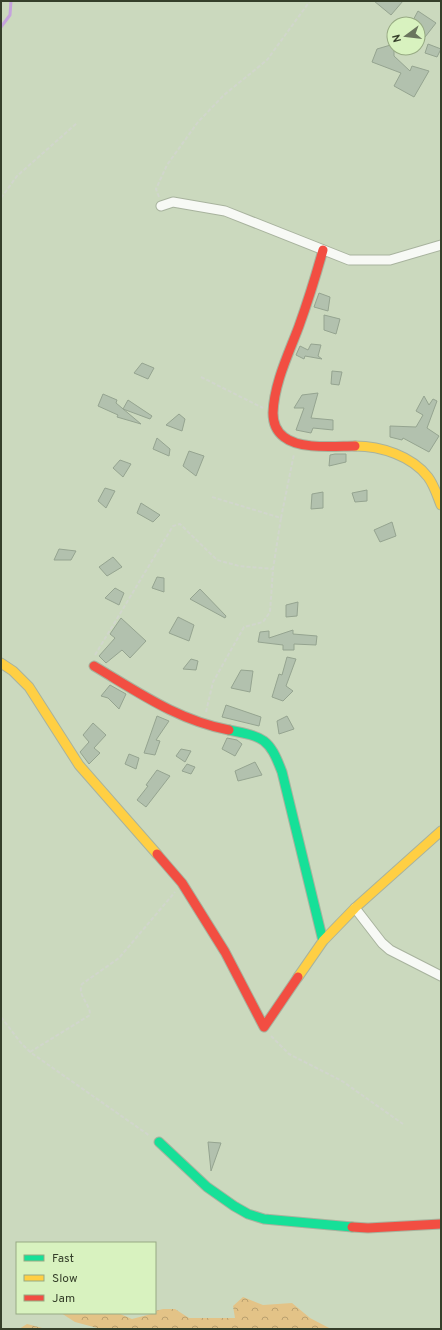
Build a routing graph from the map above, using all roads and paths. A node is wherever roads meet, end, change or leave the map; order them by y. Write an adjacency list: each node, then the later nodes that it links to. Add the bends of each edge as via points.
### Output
1 (310, 1): 4 (path, via 267,60 224,95 198,122 168,165 156,189)
2 (77, 123): 3 (path, via 17,176)
3 (1, 198)
4 (162, 206): 6 (street, via 173,202 225,211)
5 (441, 245): 6 (street, via 390,260 349,260)
6 (323, 250): 8 (street, via 285,364)
7 (201, 377): 8 (path)
8 (273, 413): 9 (street, via 277,432)
9 (296, 443): 11 (street, via 374,447 396,454 414,465 432,482); 12 (path)
10 (212, 497): 12 (path)
11 (441, 505)
12 (281, 518): 13 (path)
13 (273, 569): 15 (path, via 239,566 217,560 180,524 176,524 95,655); 16 (path, via 270,612 263,622 244,627 213,682)
14 (1, 663): 18 (street, via 29,687 79,765)
15 (94, 666): 16 (street, via 175,714)
16 (203, 724): 20 (street, via 248,734 266,741 276,754)
17 (441, 831): 19 (street)
18 (182, 883): 23 (street, via 224,952); 24 (path, via 119,958 82,984 81,993 90,1015)
19 (355, 908): 20 (street); 21 (street, via 390,950)
20 (323, 941): 23 (street)
21 (441, 976)
22 (1, 1017): 24 (path)
23 (264, 1027): 25 (path, via 290,1054 342,1081)
24 (30, 1052): 26 (path)
25 (403, 1124)
26 (159, 1142): 27 (street, via 209,1189 247,1215 264,1219 368,1228)
27 (441, 1224)

